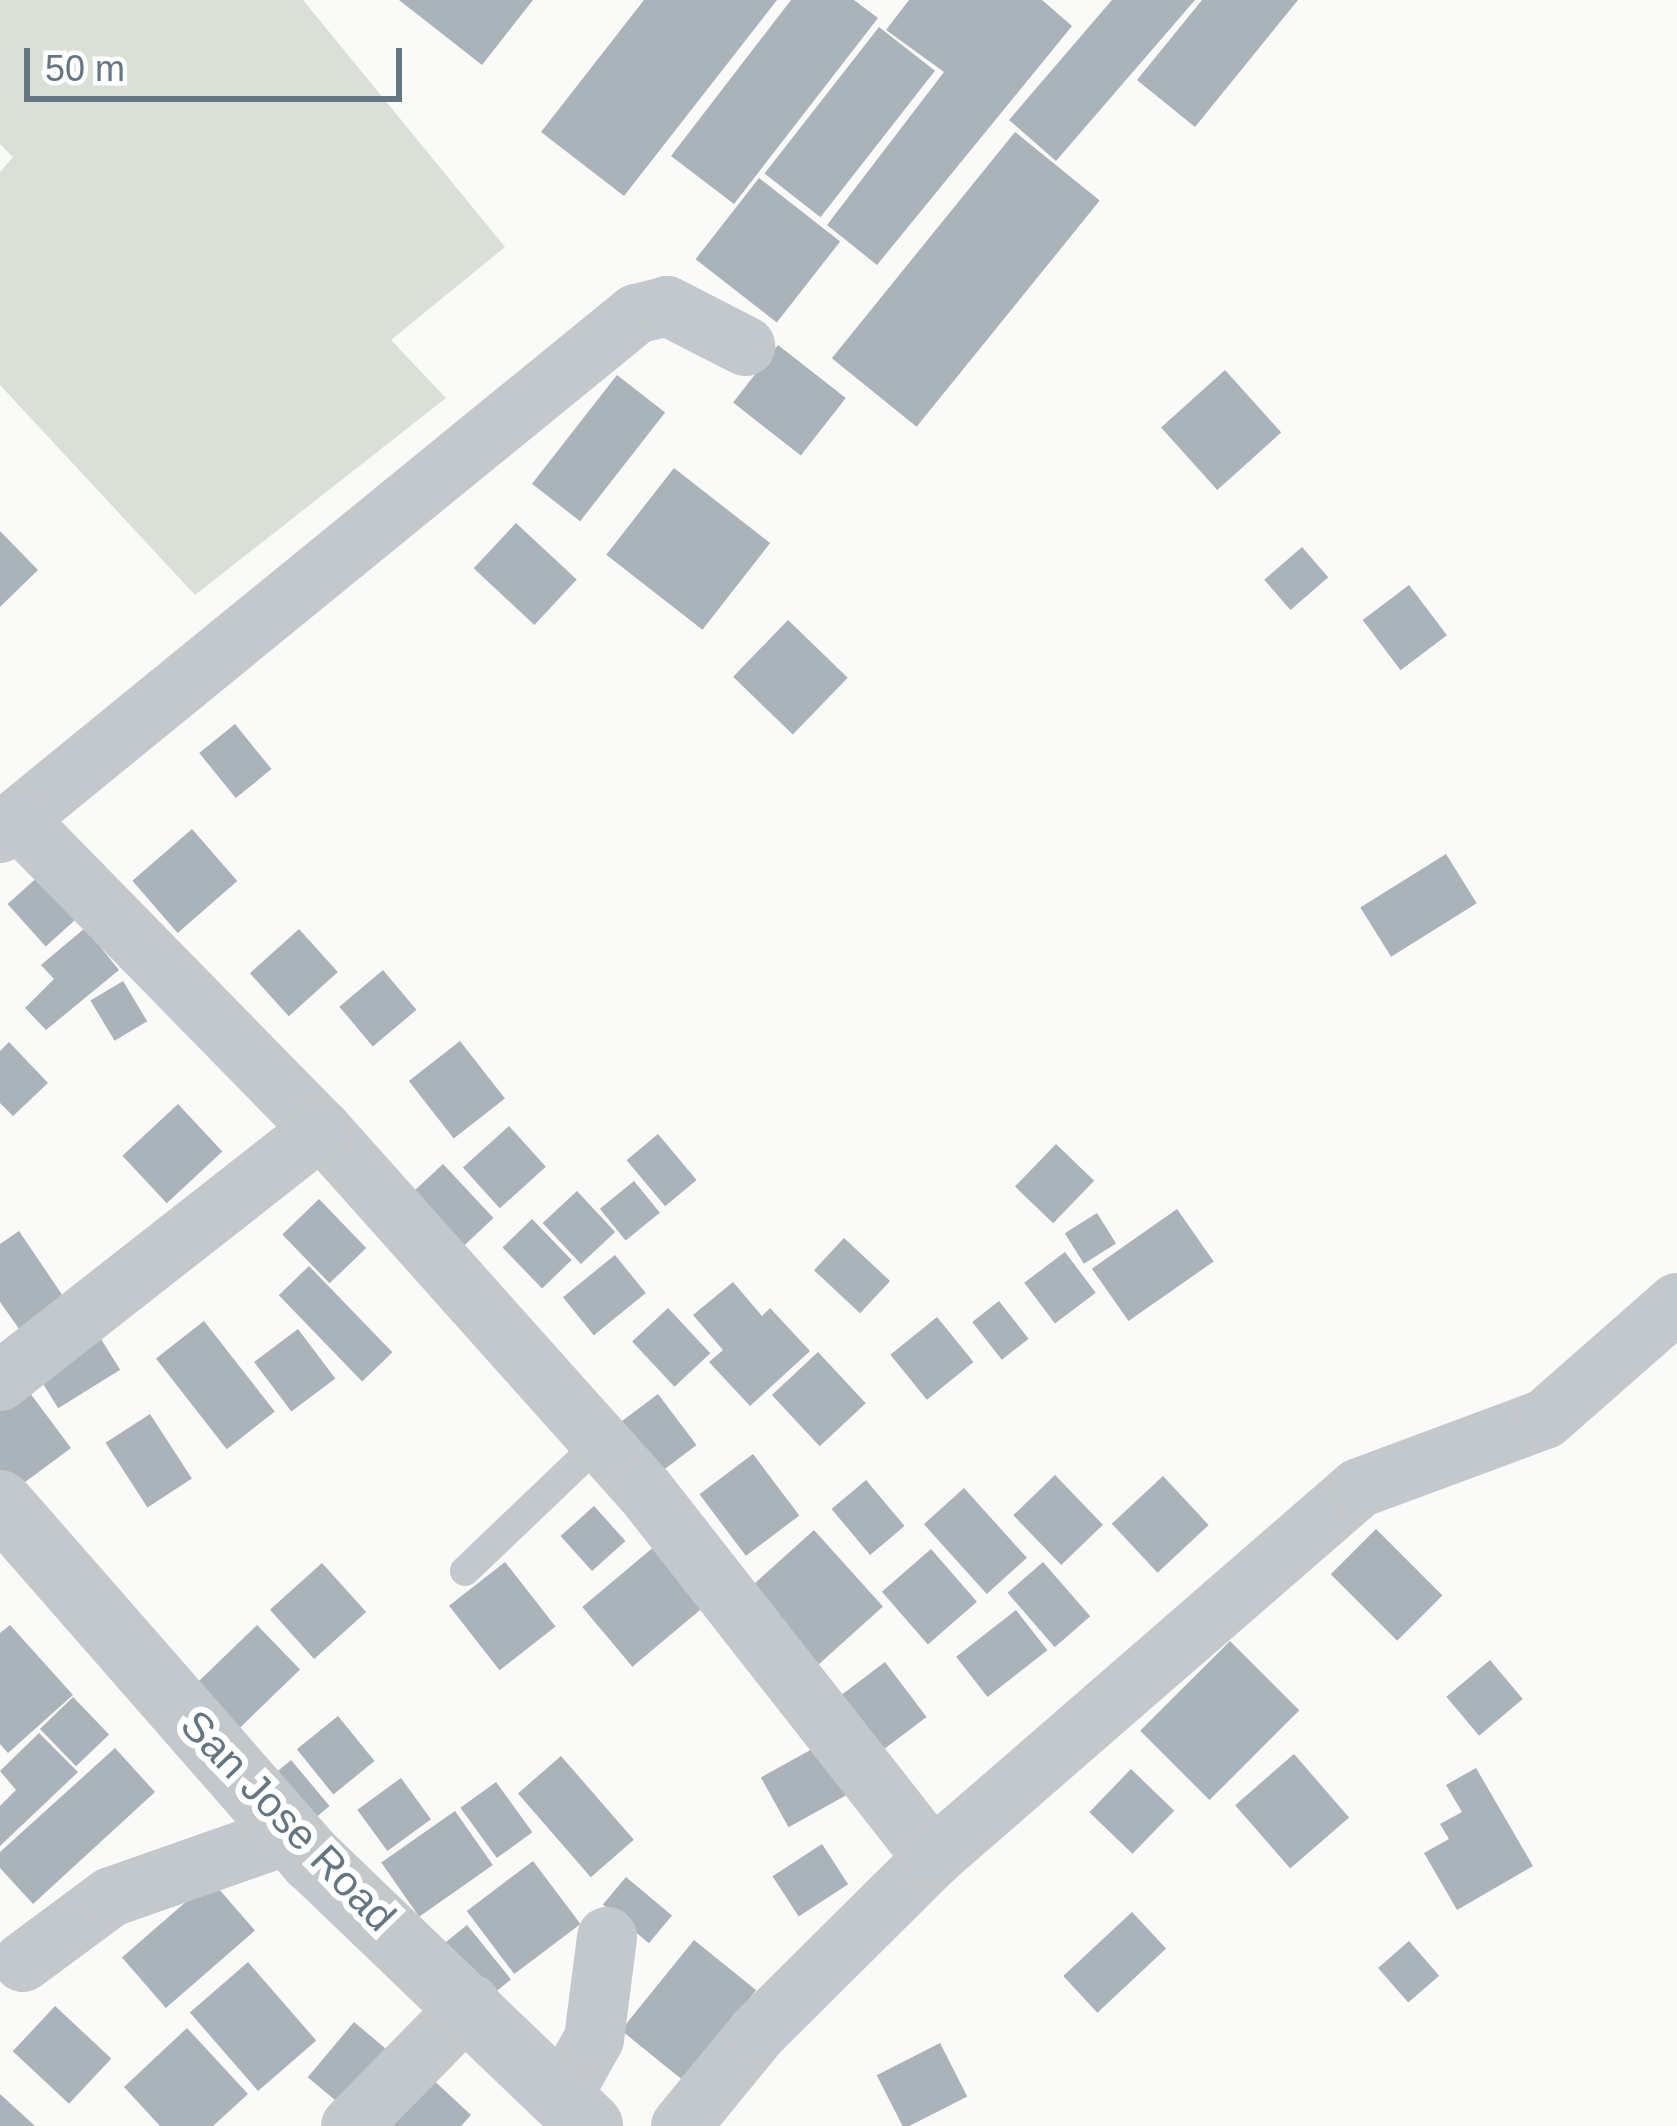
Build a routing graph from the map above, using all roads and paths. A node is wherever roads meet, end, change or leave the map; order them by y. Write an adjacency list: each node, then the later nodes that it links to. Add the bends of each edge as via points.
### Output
1 (746, 346): 2 (street, via 667,306 636,314)
2 (9, 826): 3 (street)
3 (321, 1129): 5 (street); 6 (street)
4 (1677, 1303): 10 (street, via 1544,1419 1359,1488)
5 (0, 1381)
6 (601, 1441): 8 (lane); 10 (street)
7 (0, 1503): 9 (street, San Jose Road)
8 (465, 1571)
9 (290, 1834): 12 (street, via 110,1897); 13 (street, San Jose Road)
10 (933, 1858): 16 (street, via 757,2033)
11 (607, 1937): 14 (street)
12 (23, 1962)
13 (471, 2004): 14 (street, San Jose Road); 15 (street)
14 (576, 2112)
15 (351, 2126)
16 (681, 2126)

